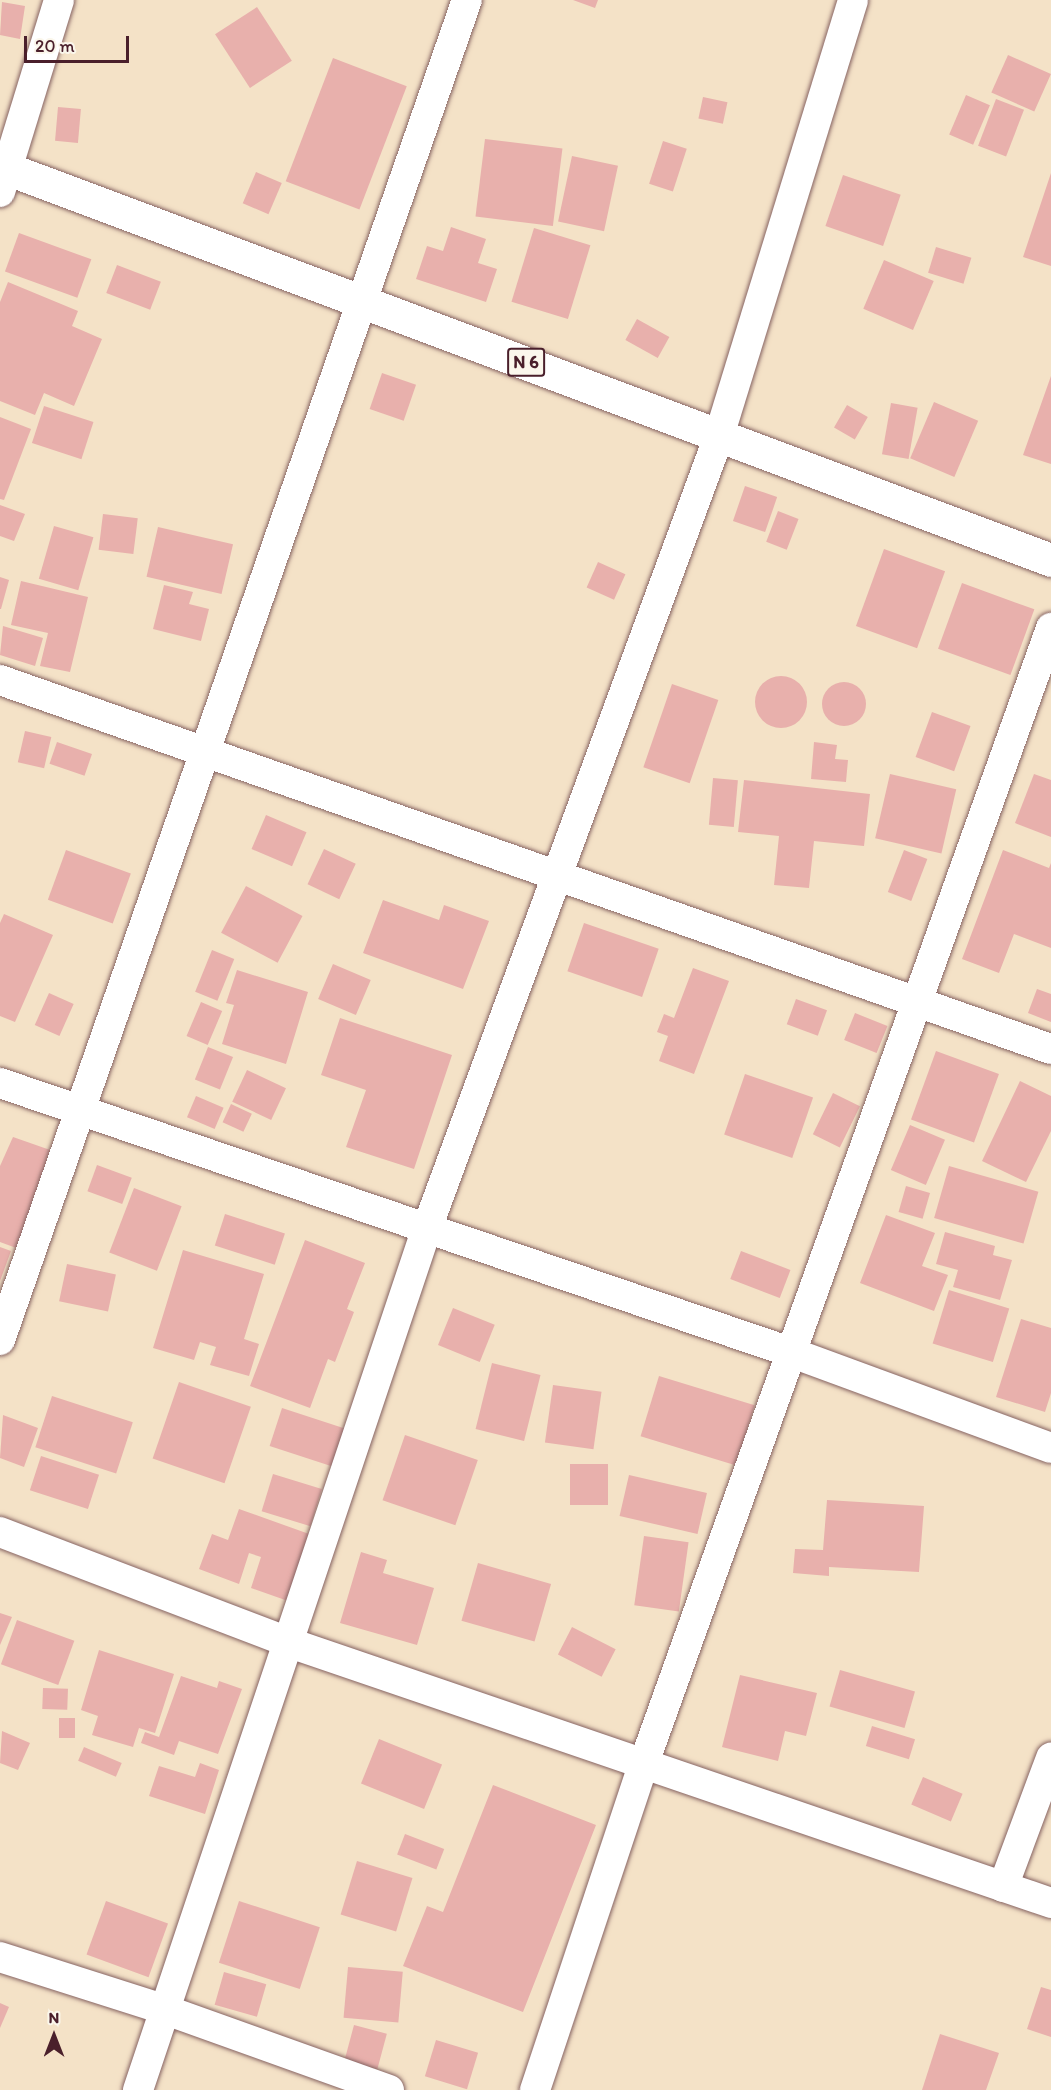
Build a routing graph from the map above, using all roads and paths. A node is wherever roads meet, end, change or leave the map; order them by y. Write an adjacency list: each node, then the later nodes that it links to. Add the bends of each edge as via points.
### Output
1 (59, 0): 4 (street)
2 (467, 0): 5 (street)
3 (854, 0): 6 (street)
4 (3, 176): 5 (main road, N 6)
5 (361, 300): 6 (main road, N 6); 10 (street)
6 (719, 436): 7 (main road, N 6); 11 (street)
7 (1051, 560)
8 (1051, 628): 12 (street)
9 (0, 680): 10 (street)
10 (204, 754): 11 (street); 15 (street)
11 (555, 878): 12 (street, via 727,933); 16 (street)
12 (918, 1004): 13 (street); 18 (street)
13 (1051, 1049)
14 (0, 1083): 15 (street)
15 (77, 1111): 16 (street); 17 (street)
16 (426, 1231): 18 (street); 21 (street)
17 (0, 1340)
18 (790, 1352): 19 (street); 23 (street)
19 (1051, 1448)
20 (0, 1532): 21 (street)
21 (290, 1643): 23 (street); 27 (street)
22 (1051, 1758): 24 (street)
23 (644, 1763): 24 (street); 30 (street)
24 (1002, 1887): 25 (street)
25 (1051, 1903)
26 (0, 1957): 27 (street)
27 (163, 2009): 28 (street); 29 (street)
28 (138, 2090)
29 (388, 2090)
30 (535, 2090)

